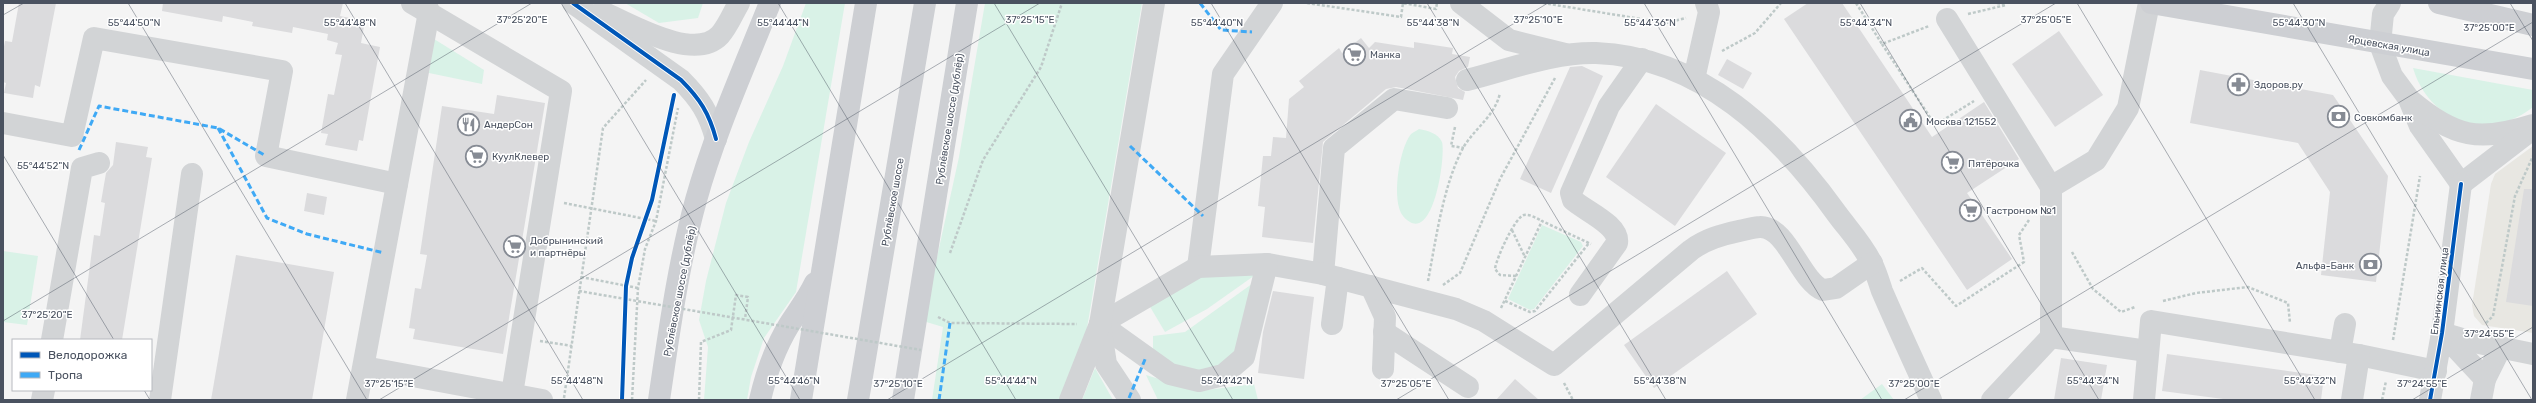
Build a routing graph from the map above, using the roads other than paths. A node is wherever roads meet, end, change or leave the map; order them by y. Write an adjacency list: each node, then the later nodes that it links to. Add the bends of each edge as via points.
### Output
1 (572, 3): 29 (street, via 681,80 695,94 709,115)
2 (582, 3): 3 (street, via 684,45 700,44 719,36)
3 (739, 3)
4 (770, 3): 29 (main road, Рублёвское шоссе (дублёр))
5 (866, 3): 35 (main road)
6 (925, 3): 65 (main road, Рублёвское шоссе)
7 (967, 3): 66 (main road, Рублёвское шоссе (дублёр))
8 (1154, 3): 42 (street)
9 (1272, 3): 38 (street, via 1223,74)
10 (1460, 3): 19 (street, via 1509,40)
11 (2150, 3): 18 (main road, Ярцевская улица); 34 (street, via 2128,108 2096,160)
12 (2390, 3): 18 (street, via 2383,14)
13 (2439, 3): 17 (main road)
14 (422, 6): 32 (street); 58 (street, via 561,91)
15 (1708, 8): 22 (street)
16 (1946, 19): 34 (street)
17 (2533, 25)
18 (2380, 44): 21 (main road, Ярцевская улица); 24 (street, via 2392,76)
19 (1568, 55): 20 (street, via 1592,61); 23 (street)
20 (1642, 60): 22 (street); 41 (street, via 1613,100 1571,193 1576,202 1615,231 1617,243)
21 (2533, 69)
22 (1694, 79): 36 (street, via 1735,105 1770,133 1815,183)
23 (1467, 80)
24 (2409, 99): 27 (street, via 2430,117 2449,128 2475,136 2502,135); 33 (street, via 2420,126)
25 (1447, 108): 39 (street, via 1394,99 1334,148)
26 (3, 123): 32 (street, via 72,136 94,38 282,71 266,156)
27 (2533, 125)
28 (2533, 129): 33 (street)
29 (716, 139): 62 (main road, Рублёвское шоссе (дублёр), via 696,199 680,271)
30 (99, 163): 48 (street, via 82,168)
31 (192, 174): 59 (street)
32 (397, 184): 53 (street)
33 (2461, 184): 46 (street, Ельнинская улица)
34 (2051, 187): 47 (street)
35 (825, 260): 63 (main road, via 809,296 788,326 766,373); 64 (main road)
36 (1872, 262): 40 (street, via 1836,288 1823,290 1813,283 1781,238 1770,230 1760,227 1712,238 1691,250 1554,365 1484,321 1424,299); 69 (street, via 1882,291)
37 (1267, 264): 38 (street); 39 (street); 42 (street, via 1244,357 1224,375 1199,381 1170,374)
38 (1198, 267): 42 (street)
39 (1330, 276): 40 (street); 43 (street)
40 (1371, 286): 45 (street, via 1385,317)
41 (1580, 295)
42 (1100, 324): 67 (street); 68 (street, via 1106,364)
43 (1332, 324)
44 (2345, 324): 51 (street)
45 (1384, 332): 54 (street); 56 (street)
46 (2442, 333): 49 (street); 55 (street, Ельнинская улица); 57 (street)
47 (2051, 337): 50 (street); 70 (street)
48 (52, 339)
49 (2501, 347): 52 (street); 57 (street)
50 (2147, 350): 51 (street, via 2151,310 2291,344); 71 (street)
51 (2350, 354): 55 (street); 72 (street)
52 (2533, 354)
53 (364, 367): 58 (street); 60 (street)
54 (1383, 369)
55 (2436, 371): 73 (street, Ельнинская улица)
56 (1468, 387)
57 (2483, 390)
58 (512, 394): 61 (street)
59 (160, 400)
60 (357, 400)
61 (542, 400)
62 (660, 400)
63 (760, 400)
64 (801, 400)
65 (858, 400)
66 (903, 400)
67 (1070, 400)
68 (1130, 400)
69 (1931, 400)
70 (1992, 400)
71 (2144, 400)
72 (2352, 400)
73 (2430, 400)

